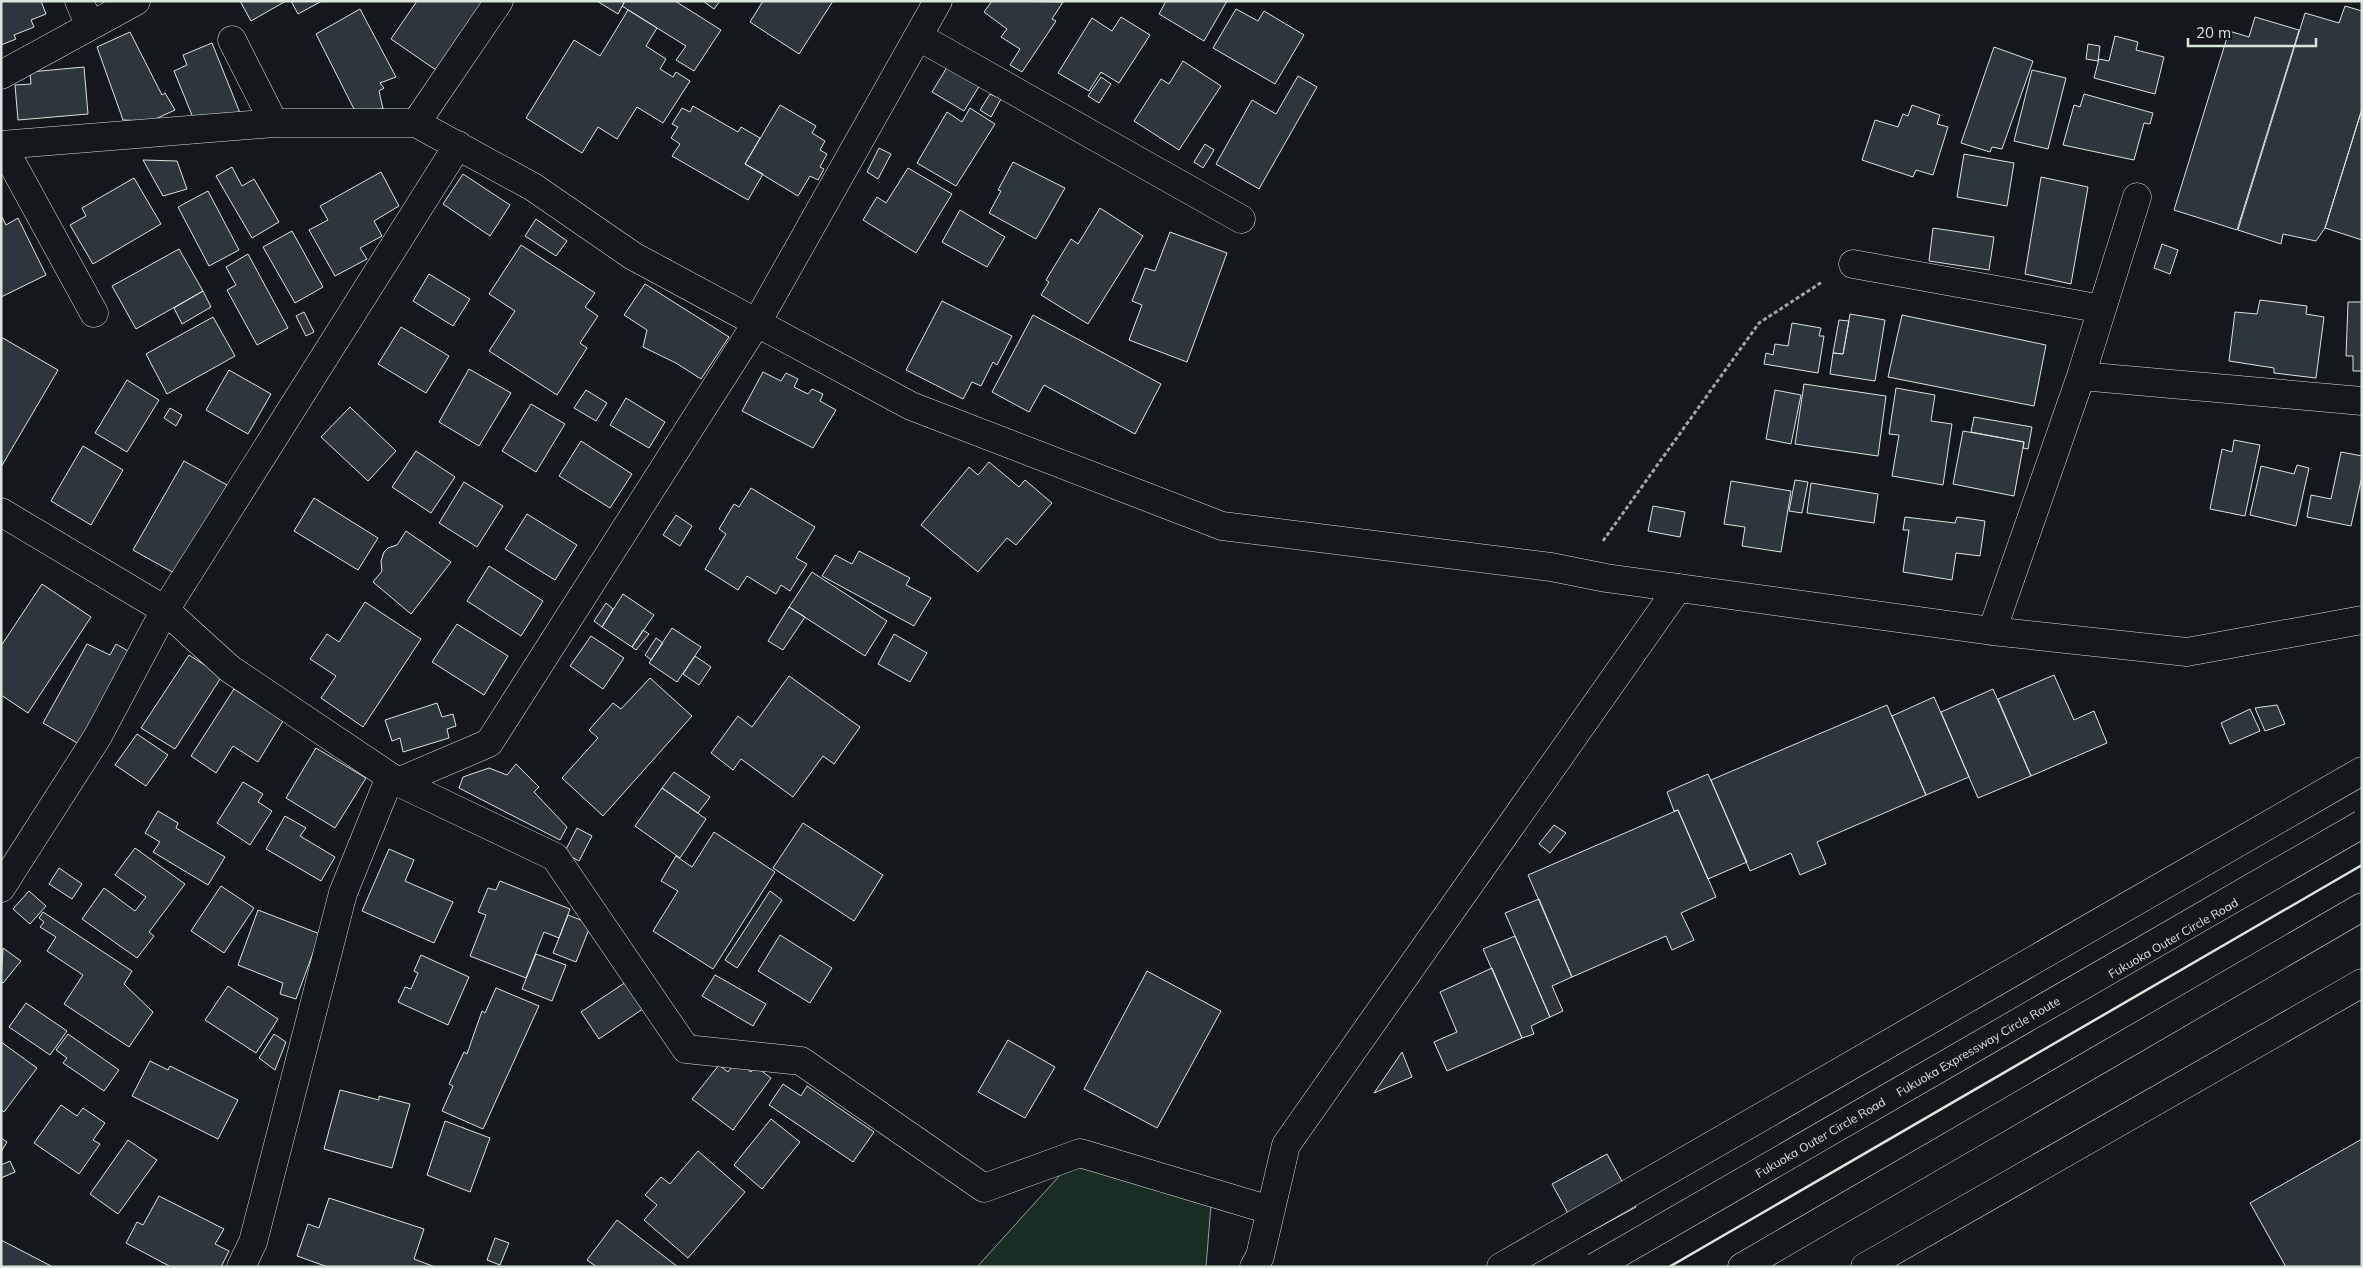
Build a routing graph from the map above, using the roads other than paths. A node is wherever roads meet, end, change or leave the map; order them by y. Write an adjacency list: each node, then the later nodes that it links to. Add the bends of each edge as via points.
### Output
1 (79, 1): 5 (main road)
2 (136, 1): 5 (main road)
3 (499, 1): 9 (main road)
4 (938, 1): 6 (main road)
5 (90, 26): 8 (main road)
6 (919, 37): 14 (main road); 18 (main road)
7 (232, 40): 10 (main road)
8 (1, 75)
9 (416, 123): 10 (main road); 12 (main road)
10 (274, 124): 11 (main road)
11 (2, 145): 17 (main road)
12 (458, 145): 18 (main road, via 533,187 634,256); 23 (main road)
13 (2137, 197): 16 (main road)
14 (1241, 218)
15 (1853, 264): 16 (main road)
16 (2102, 309): 19 (main road)
17 (94, 313)
18 (756, 324): 22 (main road, via 912,406 1222,526 1551,567); 27 (main road, via 489,743)
19 (2081, 376): 20 (main road); 25 (main road)
20 (2362, 402)
21 (1, 512): 23 (main road)
22 (1678, 588): 25 (main road); 34 (main road, via 1286,1145)
23 (165, 610): 27 (main road, via 230,669); 30 (main road, via 98,736)
24 (2362, 620): 25 (main road, via 2187,652)
25 (1992, 630)
26 (2362, 771): 37 (main road)
27 (398, 782): 34 (main road, via 555,857 686,1049 801,1061 984,1188 1080,1153); 35 (main road, via 386,787 343,893 253,1242)
28 (2362, 824): 38 (main road, Fukuoka Expressway Circle Route, bridge)
29 (2362, 831): 38 (main road, Fukuoka Outer Circle Road)
30 (1, 888)
31 (2362, 907): 39 (main road)
32 (2362, 924): 40 (main road)
33 (2362, 983): 41 (main road)
34 (1270, 1210): 36 (main road, via 1260,1256)
35 (241, 1267)
36 (1254, 1267)
37 (1502, 1267)
38 (1594, 1267)
39 (1742, 1267)
40 (1755, 1267)
41 (1864, 1267)

